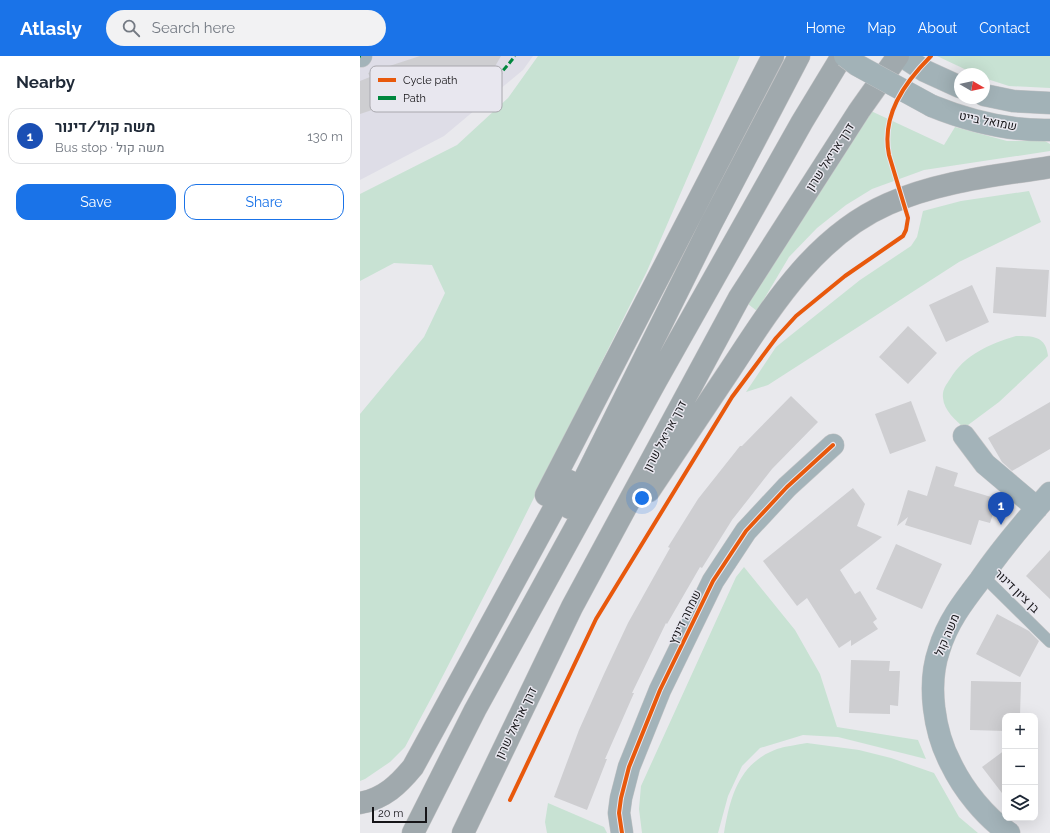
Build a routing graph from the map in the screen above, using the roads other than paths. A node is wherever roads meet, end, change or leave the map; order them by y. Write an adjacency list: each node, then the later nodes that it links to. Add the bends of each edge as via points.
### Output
1 (773, 56): 18 (highway, via 548,490)
2 (799, 56): 11 (highway)
3 (844, 56): 9 (street, שמואל בייט, bridge, via 932,106 975,121); 19 (highway, via 802,122)
4 (898, 56): 16 (highway, דרך אריאל שרון, via 859,111 739,298)
5 (902, 56): 6 (street)
6 (952, 84)
7 (990, 96): 8 (street, שמואל בייט, via 1013,101)
8 (1050, 103)
9 (1050, 130)
10 (1050, 167): 16 (highway, via 941,186 911,194 862,217 824,245 794,278 751,338)
11 (711, 224): 18 (highway); 19 (highway, via 579,490)
12 (964, 436): 14 (street, via 985,464)
13 (834, 445): 23 (street, שמחה דיניץ, via 787,487 746,531 713,581 660,690 629,767 619,813)
14 (1043, 500): 15 (street, משה קול)
15 (982, 575): 17 (lane, בן ציון דינור); 24 (street, משה קול, via 957,611 938,650 934,668 935,712 939,734 958,779 992,818)
16 (572, 607): 22 (highway, דרך אריאל שרון)
17 (1050, 642)
18 (469, 661): 20 (highway, via 413,767 388,792)
19 (475, 710): 21 (highway)
20 (360, 803)
21 (413, 833)
22 (463, 833)
23 (622, 833)
24 (1009, 833)

